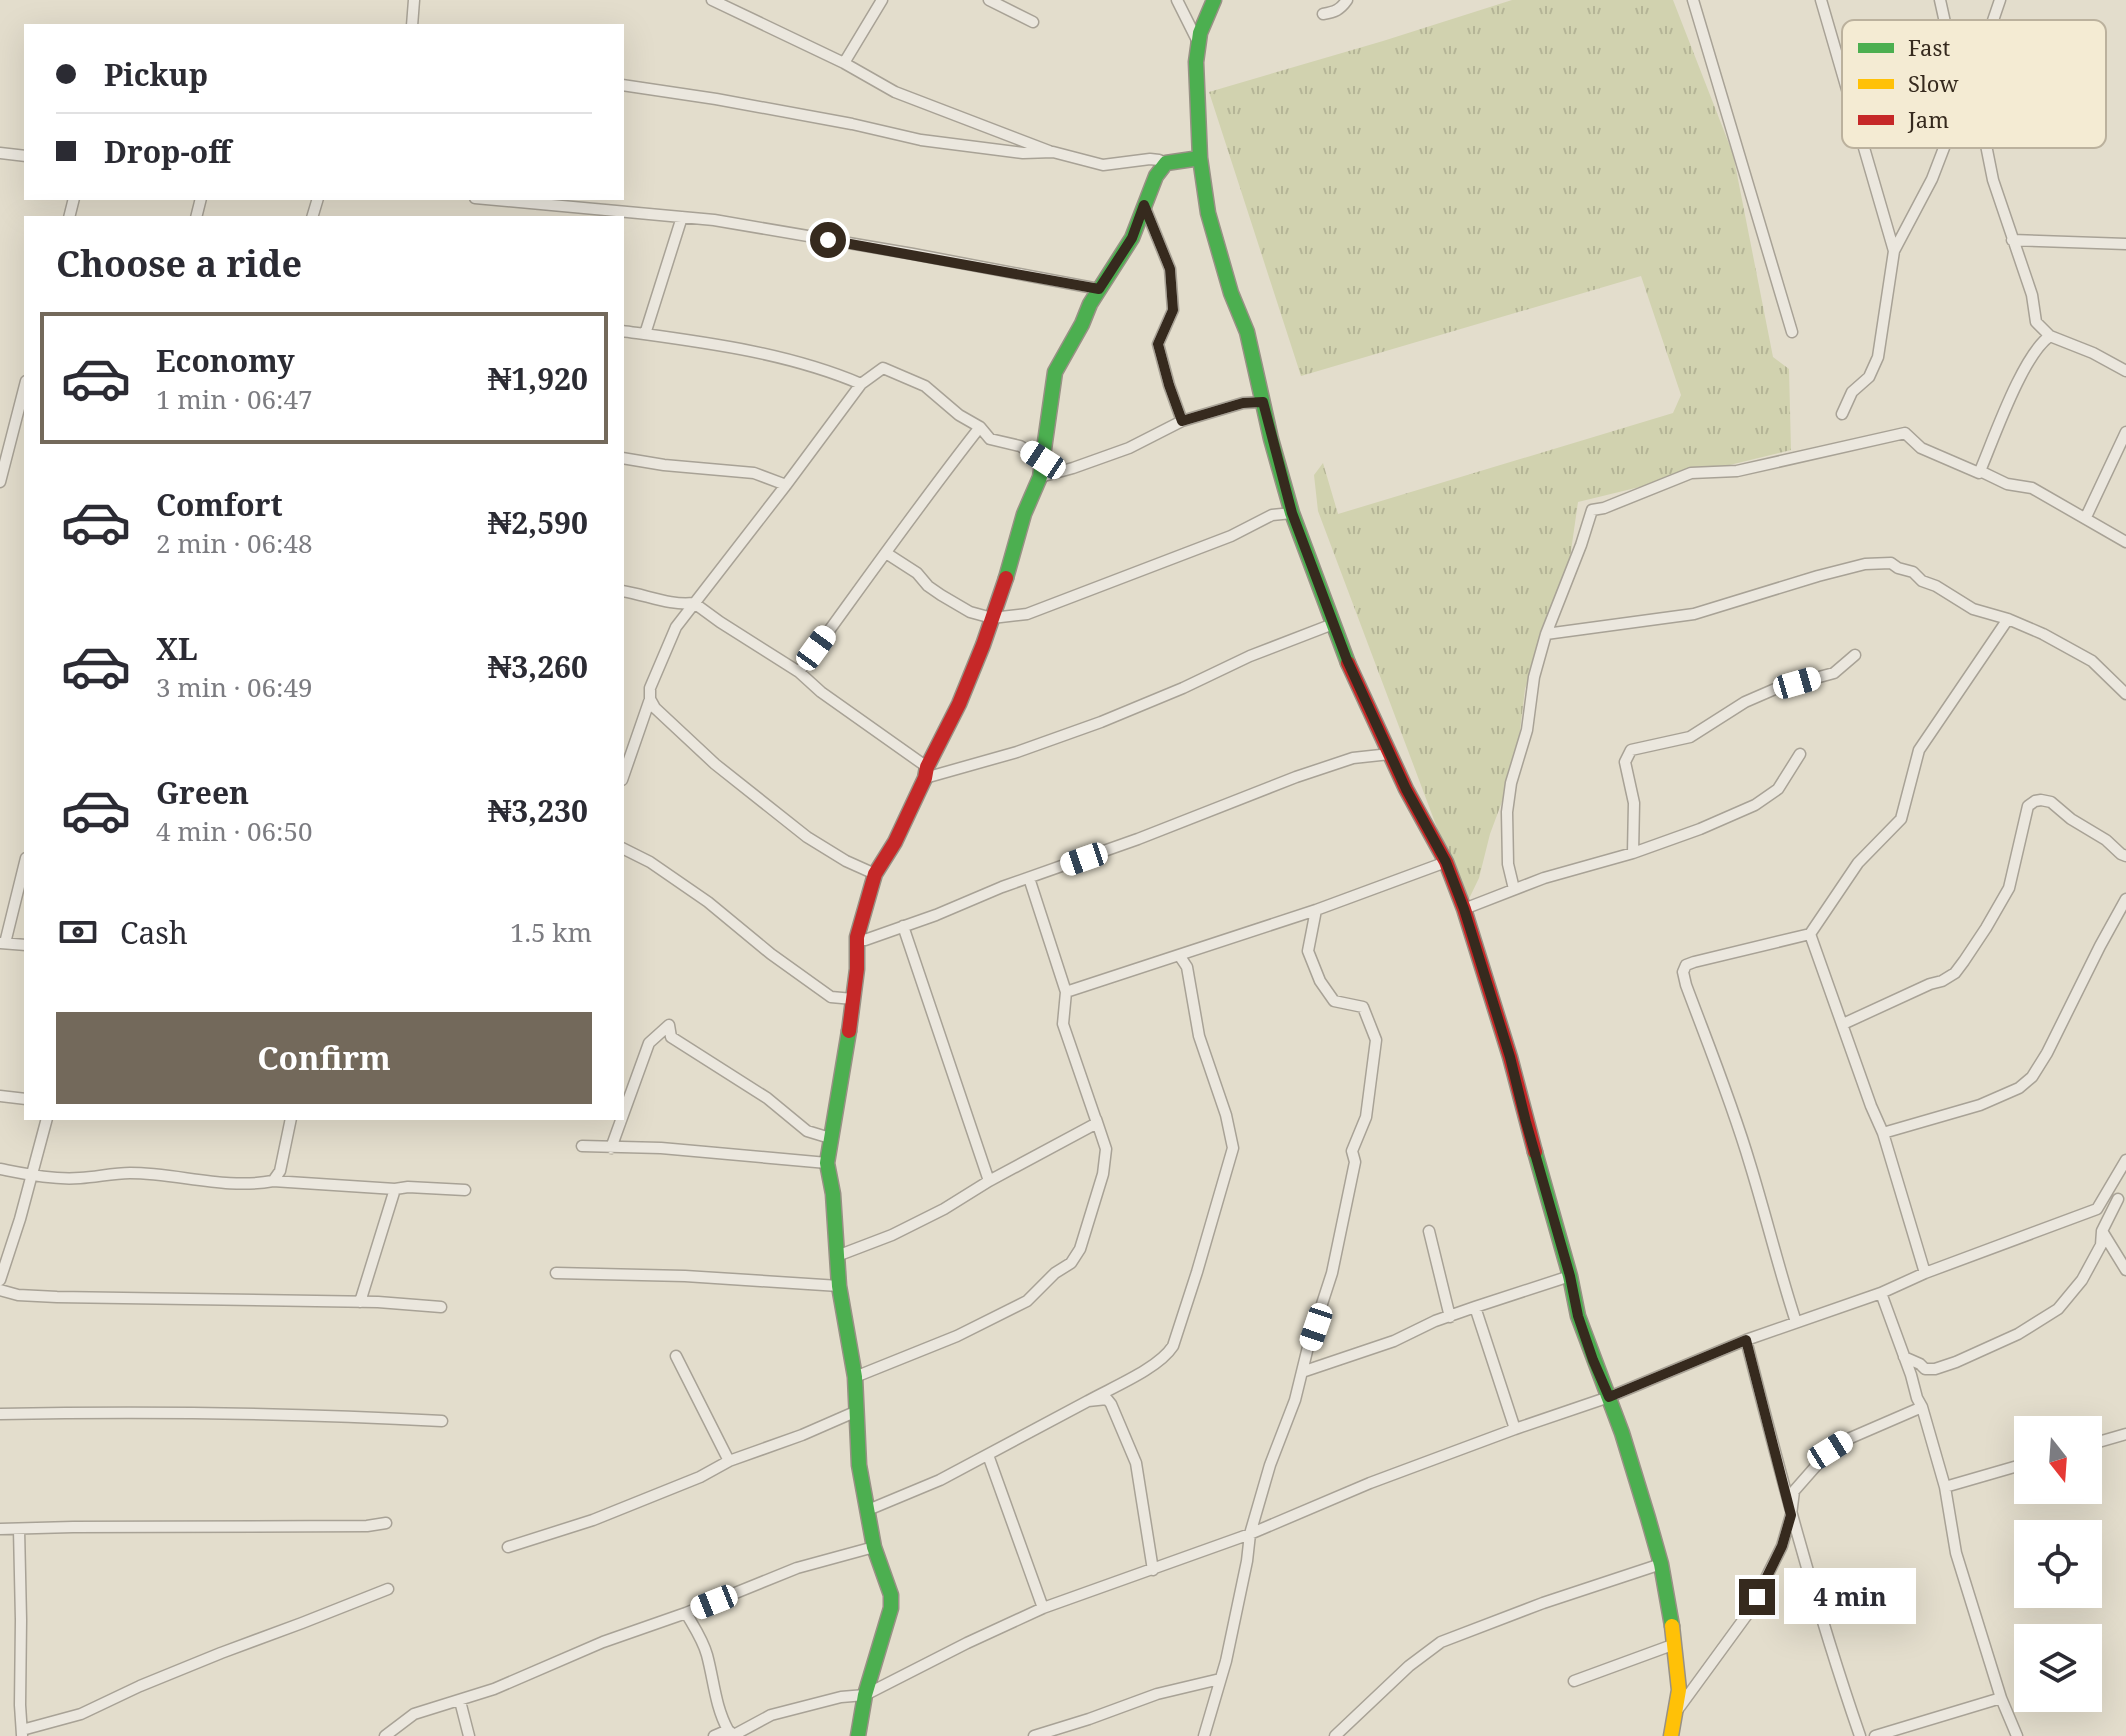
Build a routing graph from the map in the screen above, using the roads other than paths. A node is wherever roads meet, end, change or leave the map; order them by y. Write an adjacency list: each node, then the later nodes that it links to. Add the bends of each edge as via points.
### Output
1 (414, 0): 18 (street)
2 (712, 0): 13 (street)
3 (740, 0): 13 (street)
4 (882, 0): 20 (street)
5 (989, 0): 17 (street)
6 (1177, 0): 19 (street)
7 (1214, 0): 19 (street)
8 (1347, 0): 14 (street)
9 (1693, 0): 39 (street)
10 (1821, 0): 21 (street)
11 (1940, 0): 15 (street)
12 (2000, 0): 16 (street)
13 (734, 11): 20 (street)
14 (1323, 14)
15 (1944, 20)
16 (1993, 20)
17 (1033, 22)
18 (412, 24)
19 (1198, 42): 29 (street)
20 (844, 63): 26 (street, via 895,92)
21 (1842, 72)
22 (624, 85): 26 (street, via 921,140)
23 (1864, 148): 36 (street)
24 (1944, 148): 36 (street)
25 (1987, 148): 34 (street)
26 (1053, 152): 30 (street, via 1103,165 1150,159)
27 (0, 153): 28 (street)
28 (24, 156)
29 (1200, 158): 30 (street); 45 (street, via 1208,213 1247,332)
30 (1166, 163): 32 (street)
31 (497, 200): 33 (street)
32 (1144, 205): 37 (street, via 1132,238); 47 (street, via 1170,269 1173,310 1158,344)
33 (682, 217): 37 (street); 40 (street)
34 (2012, 240): 35 (street); 41 (street, via 2036,322)
35 (2126, 244)
36 (1894, 251): 46 (street, via 1878,357)
37 (1099, 289): 51 (street, via 1055,372)
38 (624, 331): 40 (street)
39 (1792, 332)
40 (645, 334): 43 (street, via 769,354)
41 (2050, 336): 42 (street); 52 (street, via 2040,342 2021,374)
42 (2126, 371)
43 (861, 384): 48 (street, via 883,368 925,386); 55 (street)
44 (24, 389): 54 (street)
45 (1263, 402): 47 (street); 56 (street)
46 (1842, 414)
47 (1182, 421): 53 (street, via 1129,448)
48 (980, 427): 51 (street, via 990,439 1020,446); 59 (street)
49 (2126, 432): 57 (street)
50 (624, 458): 55 (street, via 754,473)
51 (1043, 460): 53 (street)
52 (1980, 471): 57 (street, via 2032,488); 65 (street, via 1921,448 1905,433 1737,471 1691,473 1592,510)
53 (1040, 477): 62 (street)
54 (0, 482)
55 (786, 485): 61 (street)
56 (1292, 513): 62 (street, via 1272,515 1231,536 1027,614); 64 (street)
57 (2086, 517): 58 (street)
58 (2126, 542)
59 (886, 553): 62 (street, via 941,595); 67 (street)
60 (624, 591): 61 (street, via 678,605)
61 (694, 603): 67 (street); 69 (street, via 676,627)
62 (992, 618): 72 (street)
63 (2008, 619): 65 (street, via 1973,609 1891,563 1818,576 1694,614); 68 (street, via 2092,661); 86 (street, via 1919,750 1901,819 1858,863)
64 (1333, 624): 70 (street); 72 (street, via 1101,722 1017,752)
65 (1546, 634): 81 (street, via 1507,812)
66 (1855, 655): 75 (street, via 1834,673 1745,702 1690,737 1631,750 1625,762 1634,803)
67 (799, 672): 72 (street)
68 (2125, 691)
69 (650, 699): 73 (street); 79 (street, via 715,764 807,837)
70 (1390, 754): 77 (street); 80 (street, via 1353,758)
71 (1800, 754): 75 (street, via 1778,789 1755,805)
72 (926, 772): 79 (street)
73 (624, 774)
74 (624, 849): 92 (street, via 708,902 831,997)
75 (1633, 853): 81 (street)
76 (2126, 856): 93 (street, via 2051,802 2035,801 2028,806 2009,888 1955,973)
77 (1446, 862): 83 (street); 84 (street)
78 (24, 865): 88 (street)
79 (875, 874): 87 (street)
80 (1029, 878): 85 (street); 91 (street)
81 (1514, 889): 83 (street)
82 (2126, 899): 101 (street, via 2032,1077 1980,1105)
83 (1464, 909): 121 (street)
84 (1316, 910): 90 (street); 134 (street, via 1308,951 1320,981 1334,1001 1363,1007 1376,1040 1366,1117 1352,1151 1355,1162 1332,1273)
85 (903, 926): 87 (street, via 865,940); 110 (street)
86 (1810, 934): 93 (street); 130 (street, via 1694,962 1683,972 1750,1163)
87 (857, 937): 92 (street)
88 (3, 943): 89 (street)
89 (24, 945)
90 (1179, 955): 91 (street); 137 (street, via 1187,967 1199,1036 1233,1148 1173,1346 1155,1364)
91 (1066, 992): 97 (street, via 1063,1024)
92 (853, 999): 102 (street)
93 (1843, 1024): 101 (street)
94 (0, 1096): 95 (street)
95 (24, 1099)
96 (624, 1112): 102 (street, via 649,1043 669,1025 671,1037 767,1098 807,1131)
97 (1094, 1112): 110 (street, via 1097,1123); 135 (street, via 1106,1149 1103,1174 1071,1263 1027,1301)
98 (47, 1120): 108 (street)
99 (291, 1120): 109 (street)
100 (621, 1120): 104 (street)
101 (1883, 1133): 120 (street)
102 (830, 1138): 106 (street)
103 (582, 1146): 104 (street)
104 (611, 1148): 106 (street)
105 (2126, 1160): 114 (street)
106 (827, 1163): 117 (street)
107 (0, 1169): 108 (street)
108 (33, 1175): 109 (street, via 83,1178 129,1173 255,1185); 122 (street)
109 (273, 1181): 111 (street)
110 (989, 1181): 117 (street, via 892,1235)
111 (395, 1189): 112 (street); 126 (street)
112 (465, 1190)
113 (2122, 1201): 114 (street); 116 (street)
114 (2097, 1209): 120 (street)
115 (1429, 1231): 129 (street)
116 (2102, 1231): 118 (street); 133 (street, via 2101,1245 2082,1280 2058,1309 2018,1334 1935,1369)
117 (837, 1256): 123 (street)
118 (2126, 1270)
119 (556, 1273): 123 (street)
120 (1925, 1273): 125 (street)
121 (1570, 1276): 128 (street); 136 (street, via 1578,1316)
122 (0, 1280)
123 (839, 1286): 135 (street)
124 (0, 1290): 126 (street, via 57,1297)
125 (1881, 1293): 130 (street); 133 (street)
126 (360, 1302): 127 (street)
127 (441, 1307)
128 (1475, 1307): 129 (street); 142 (street)
129 (1450, 1317): 134 (street)
130 (1796, 1322): 131 (street)
131 (1746, 1340): 136 (street); 150 (street)
132 (676, 1356): 146 (street)
133 (1904, 1357): 138 (street)
134 (1302, 1372): 154 (street)
135 (855, 1377): 139 (street)
136 (1609, 1397): 142 (street); 157 (street)
137 (1088, 1401): 145 (street); 158 (street, via 1107,1399 1111,1404 1136,1463)
138 (1922, 1407): 148 (street); 150 (street, via 1830,1450 1794,1491)
139 (857, 1411): 146 (street); 149 (street)
140 (0, 1414): 141 (street, via 130,1412)
141 (442, 1421)
142 (1515, 1429): 154 (street)
143 (2126, 1434): 144 (street)
144 (2102, 1441)
145 (988, 1455): 149 (street); 160 (street)
146 (729, 1461): 155 (street, via 593,1520)
147 (2014, 1467): 148 (street)
148 (1945, 1487): 168 (street, via 1956,1553)
149 (868, 1510): 156 (street)
150 (1791, 1515): 164 (street, via 1782,1546 1749,1612); 182 (street)
151 (386, 1523): 153 (street)
152 (0, 1529): 153 (street)
153 (19, 1529): 172 (street)
154 (1250, 1534): 158 (street); 163 (street)
155 (508, 1547)
156 (874, 1547): 161 (street, via 797,1568); 167 (street, via 891,1608)
157 (1661, 1564): 162 (street); 180 (street, via 1441,1642)
158 (1153, 1570): 160 (street)
159 (388, 1589): 172 (street)
160 (1043, 1608): 167 (street)
161 (686, 1613): 169 (street); 173 (street, via 707,1654 715,1698)
162 (1675, 1644): 165 (street); 166 (street)
163 (1220, 1679): 171 (street); 178 (street, via 1157,1694)
164 (1699, 1680): 166 (street); 170 (street)
165 (1574, 1681)
166 (1679, 1690): 170 (street)
167 (865, 1695): 173 (street, via 771,1715); 177 (street)
168 (2001, 1698): 183 (street); 184 (street)
169 (460, 1701): 174 (street, via 414,1714); 175 (street)
170 (1675, 1714): 181 (street)
171 (1206, 1731): 179 (street)
172 (22, 1733)
173 (732, 1734): 176 (street)
174 (385, 1736)
175 (469, 1736)
176 (714, 1736)
177 (858, 1736)
178 (1034, 1736)
179 (1219, 1736)
180 (1335, 1736)
181 (1671, 1736)
182 (1860, 1736)
183 (1875, 1736)
184 (2017, 1736)

